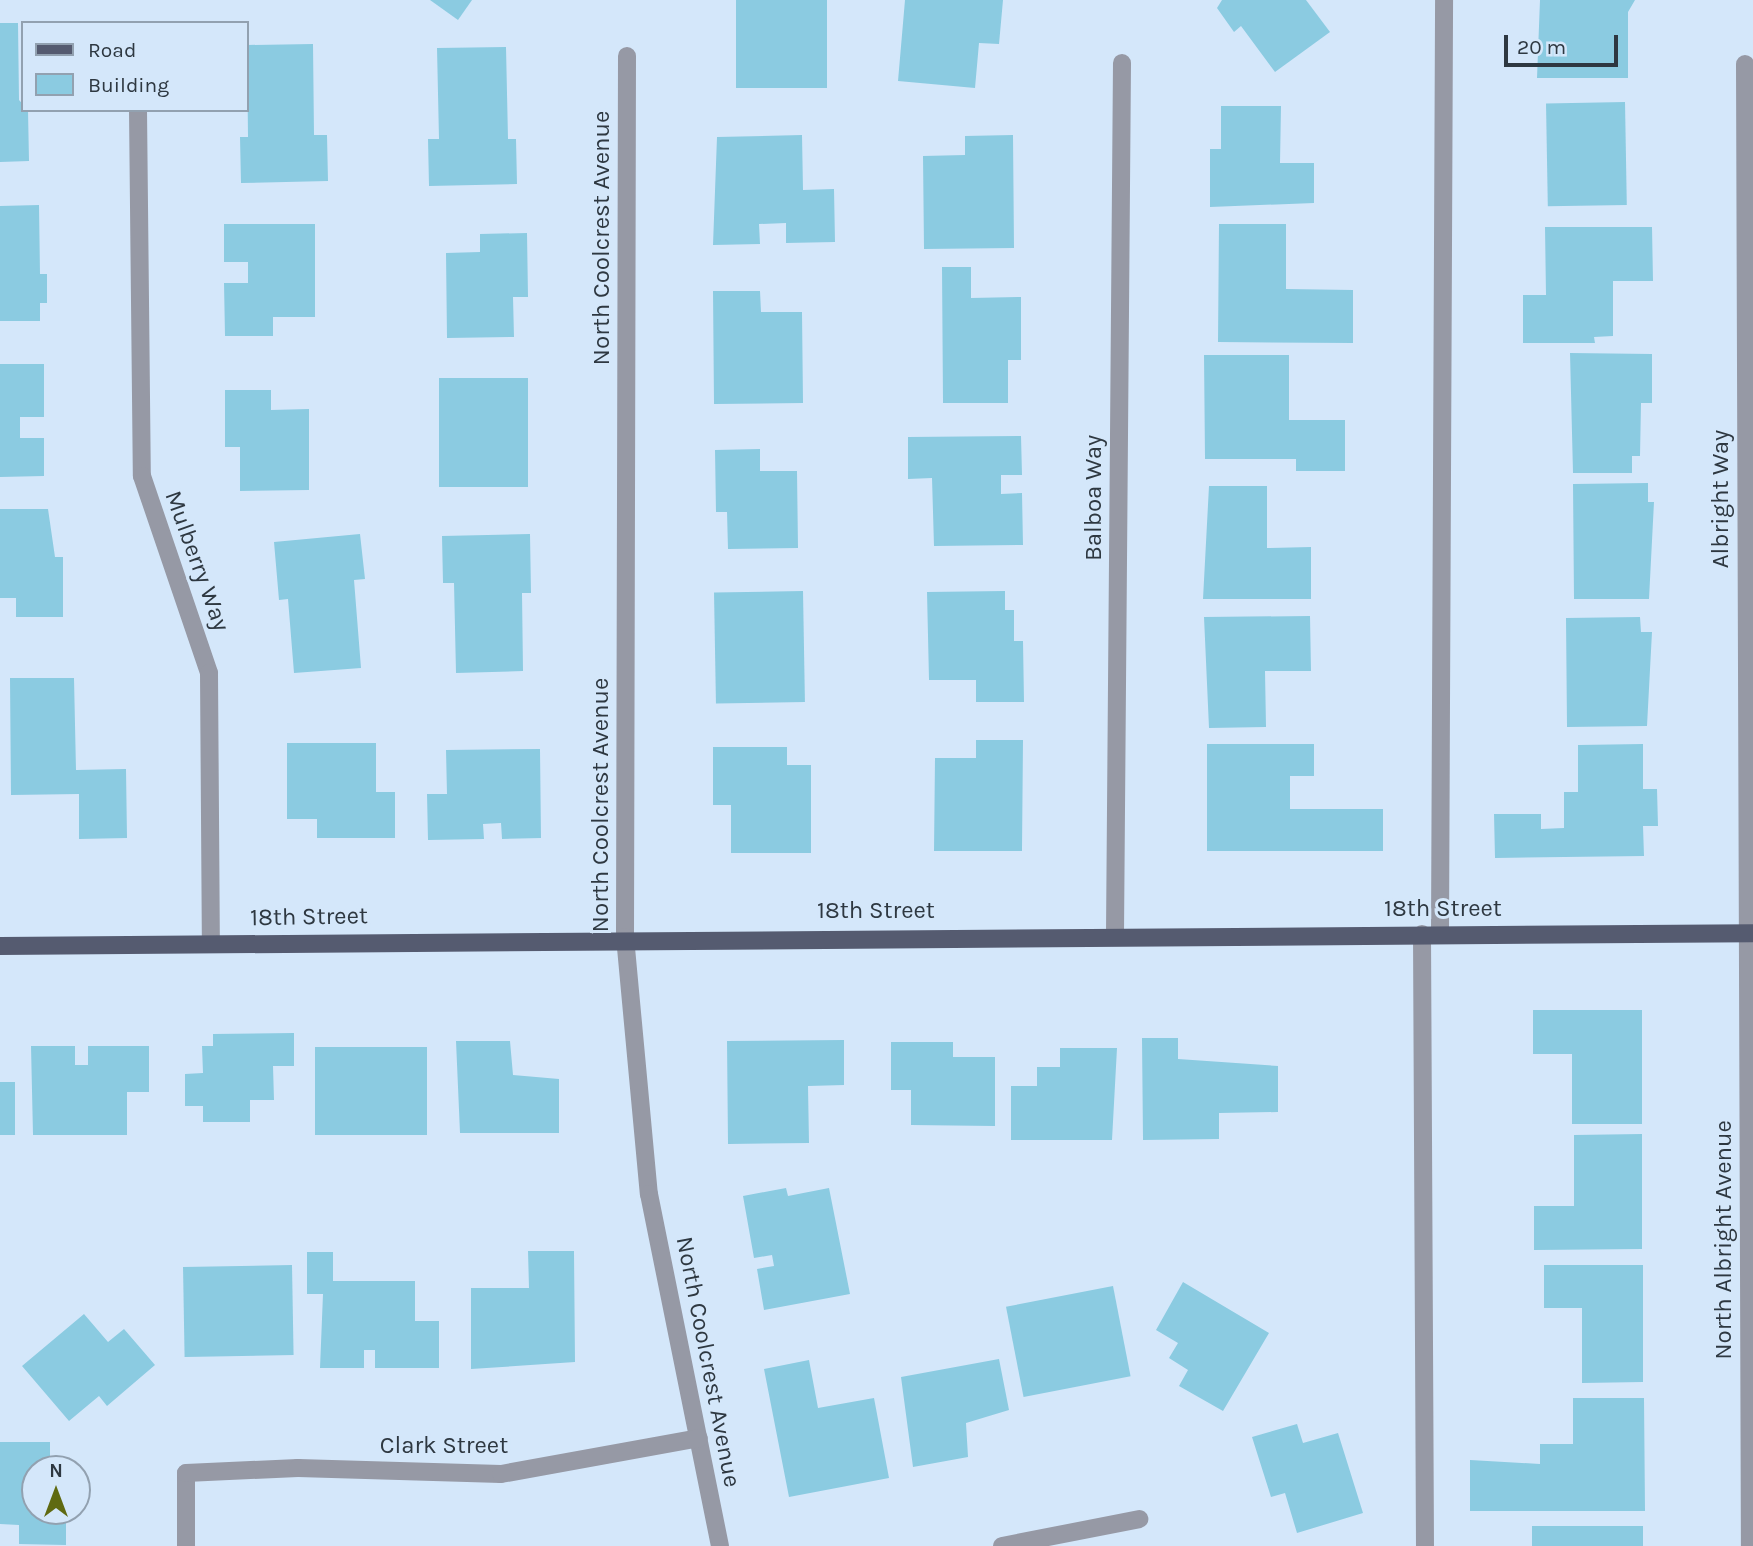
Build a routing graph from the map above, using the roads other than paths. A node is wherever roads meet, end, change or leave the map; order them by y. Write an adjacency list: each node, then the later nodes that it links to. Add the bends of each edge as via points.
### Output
1 (1444, 0): 8 (street)
2 (627, 55): 9 (street, North Coolcrest Avenue)
3 (1122, 63): 7 (street, Balboa Way)
4 (1745, 64): 6 (street, Albright Way)
5 (138, 112): 10 (street, Mulberry Way, via 142,476 209,673)
6 (1750, 933): 8 (main road, 18th Street); 18 (street, North Albright Avenue)
7 (1115, 934): 8 (main road, 18th Street); 9 (main road, 18th Street)
8 (1431, 934): 17 (street)
9 (625, 937): 10 (main road, 18th Street); 12 (street, North Coolcrest Avenue, via 649,1194)
10 (211, 943): 11 (main road, 18th Street)
11 (0, 946)
12 (699, 1438): 14 (street, Clark Street, via 501,1474 298,1468 186,1473); 15 (street, North Coolcrest Avenue)
13 (1139, 1519): 16 (street)
14 (186, 1546)
15 (720, 1546)
16 (1002, 1546)
17 (1425, 1546)
18 (1751, 1546)

